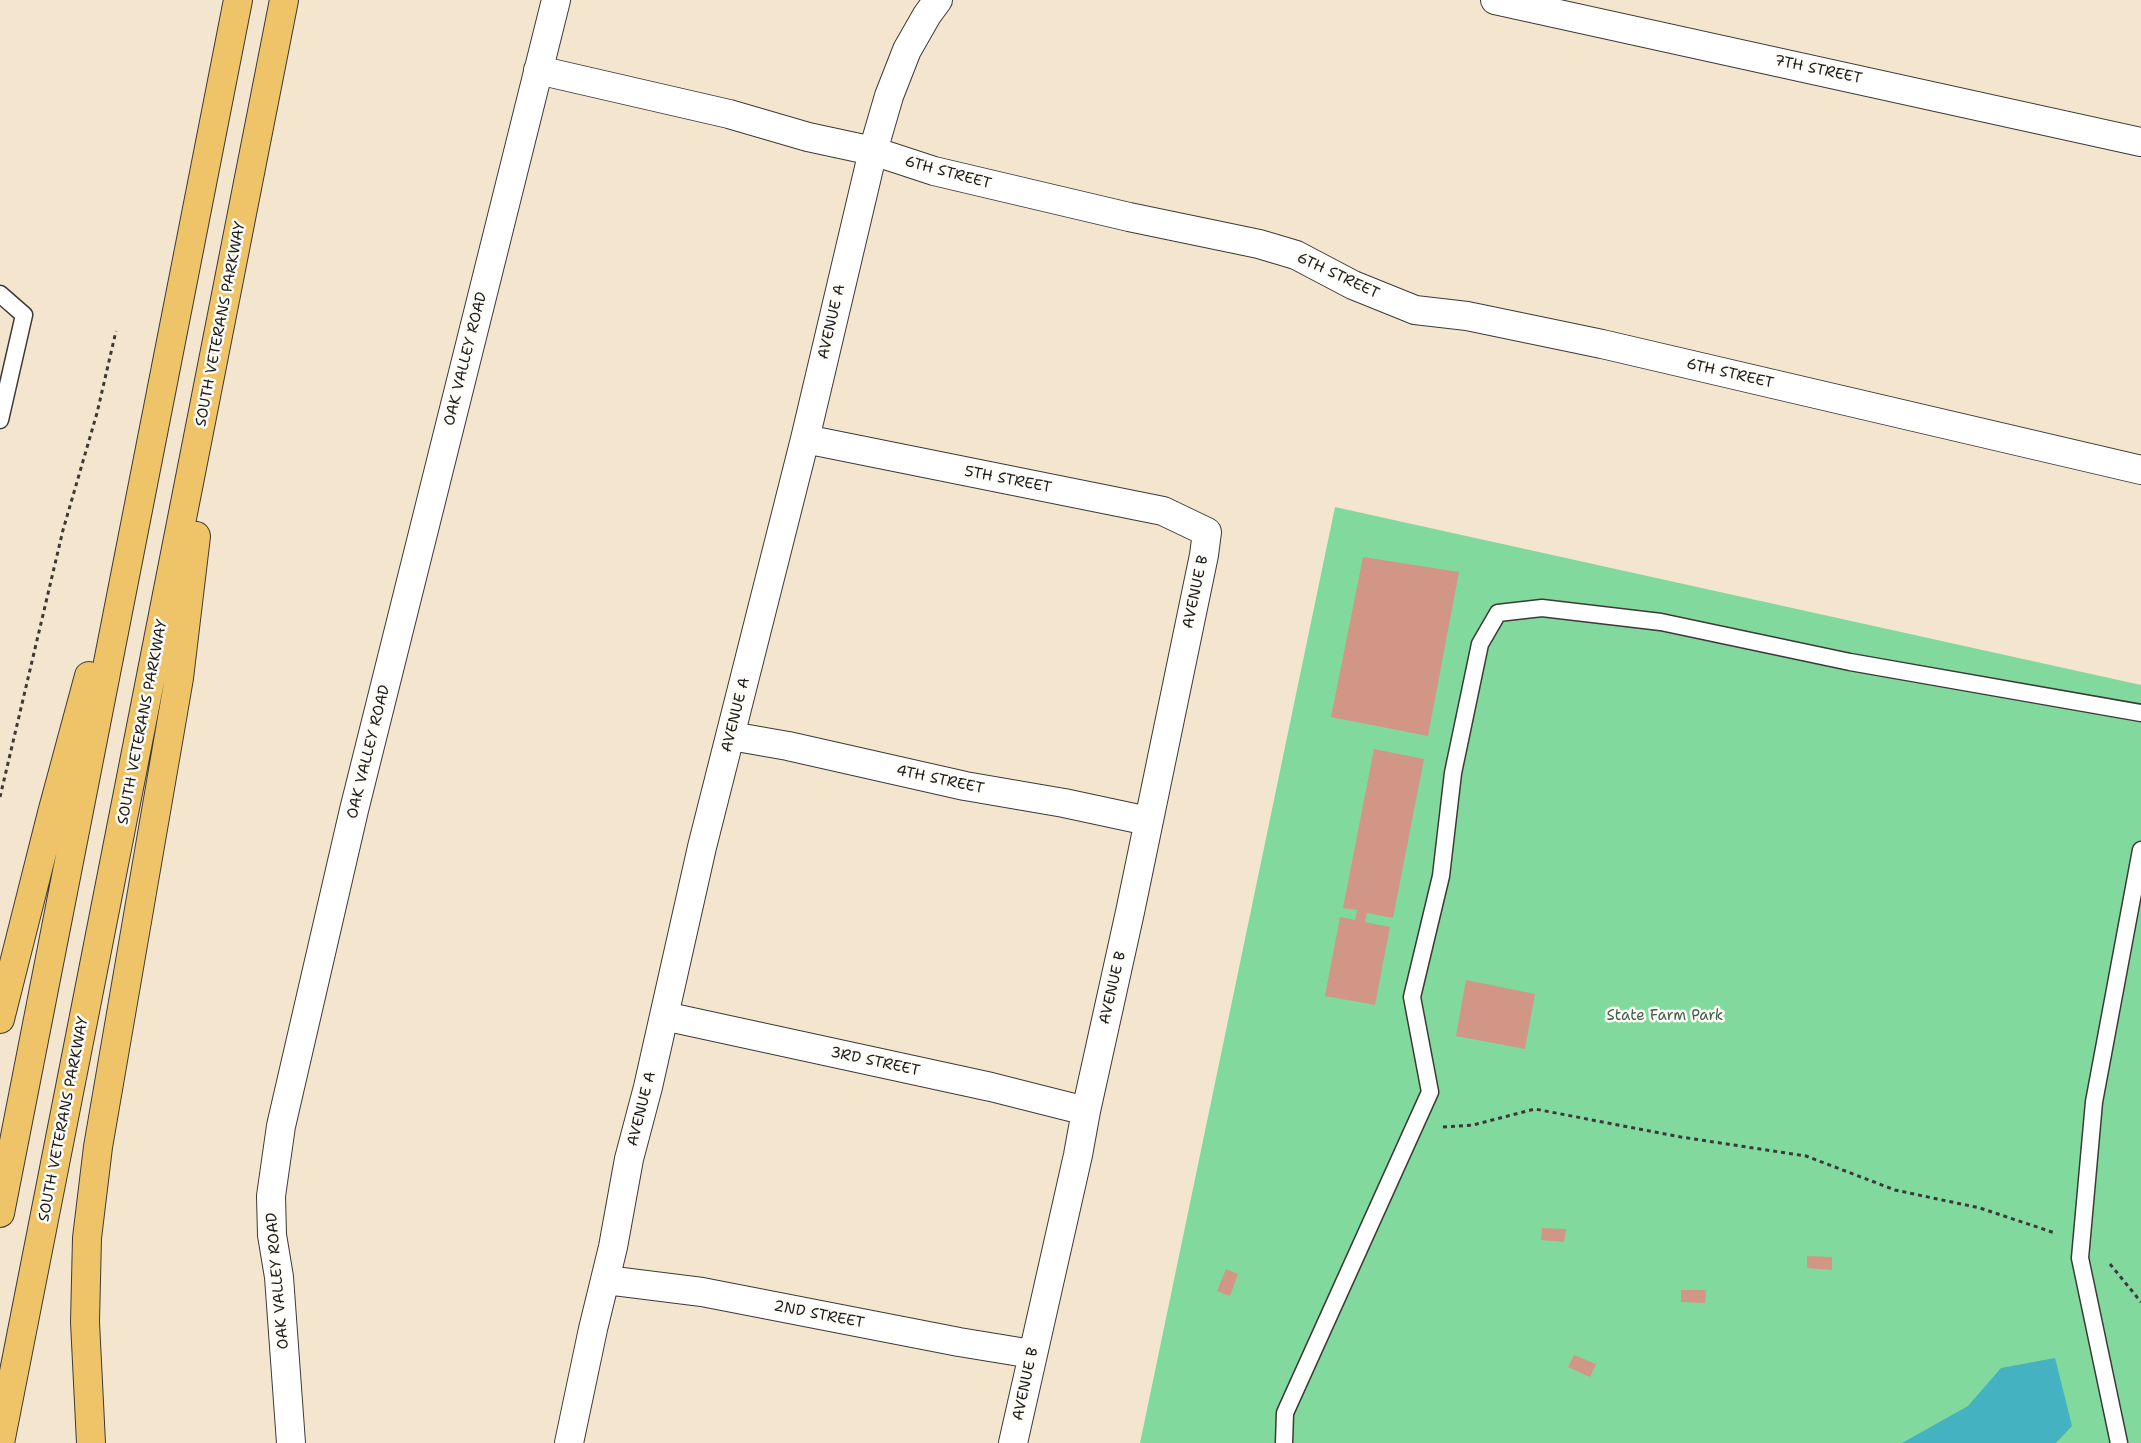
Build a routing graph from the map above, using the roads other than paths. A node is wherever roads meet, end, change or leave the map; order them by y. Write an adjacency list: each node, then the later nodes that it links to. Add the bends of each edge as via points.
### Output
1 (238, 0): 13 (highway)
2 (284, 0): 10 (highway, SOUTH VETERANS PARKWAY)
3 (556, 0): 6 (street, OAK VALLEY ROAD)
4 (938, 0): 8 (street, AVENUE A, via 907,50)
5 (1496, 0): 7 (street, 7TH STREET)
6 (538, 70): 8 (street, 6TH STREET); 28 (street, OAK VALLEY ROAD, via 354,810 281,1126 271,1196 272,1234 279,1277)
7 (2141, 142)
8 (873, 151): 12 (street, AVENUE A); 14 (street, 6TH STREET, via 944,174 1259,244 1296,255 1353,285 1415,310 1467,316 1602,344)
9 (0, 294): 11 (lane, via 24,316)
10 (221, 326): 26 (highway, SOUTH VETERANS PARKWAY); 27 (highway, via 180,678 98,1147 88,1229 86,1322)
11 (0, 420)
12 (805, 439): 15 (street, 5TH STREET, via 1163,511); 17 (street, AVENUE A)
13 (151, 445): 21 (highway); 23 (highway)
14 (2141, 470)
15 (1207, 532): 18 (street, AVENUE B)
16 (2141, 713): 31 (lane, via 1850,662 1661,622 1542,608 1498,613 1480,644 1454,773 1440,876 1412,997 1430,1092 1285,1413)
17 (731, 736): 18 (street, 4TH STREET); 20 (street, AVENUE A)
18 (1148, 821): 22 (street, AVENUE B)
19 (2141, 850): 32 (lane, via 2094,1102 2080,1258)
20 (664, 1016): 22 (street, 3RD STREET, via 991,1087); 24 (street, AVENUE A, via 629,1159)
21 (0, 1019)
22 (1086, 1111): 25 (street, AVENUE B)
23 (0, 1213)
24 (606, 1280): 25 (street, 2ND STREET, via 702,1292); 29 (street, AVENUE A)
25 (1032, 1354): 30 (street, AVENUE B)
26 (0, 1443)
27 (91, 1443)
28 (291, 1443)
29 (569, 1443)
30 (1013, 1443)
31 (1284, 1443)
32 (2119, 1443)

